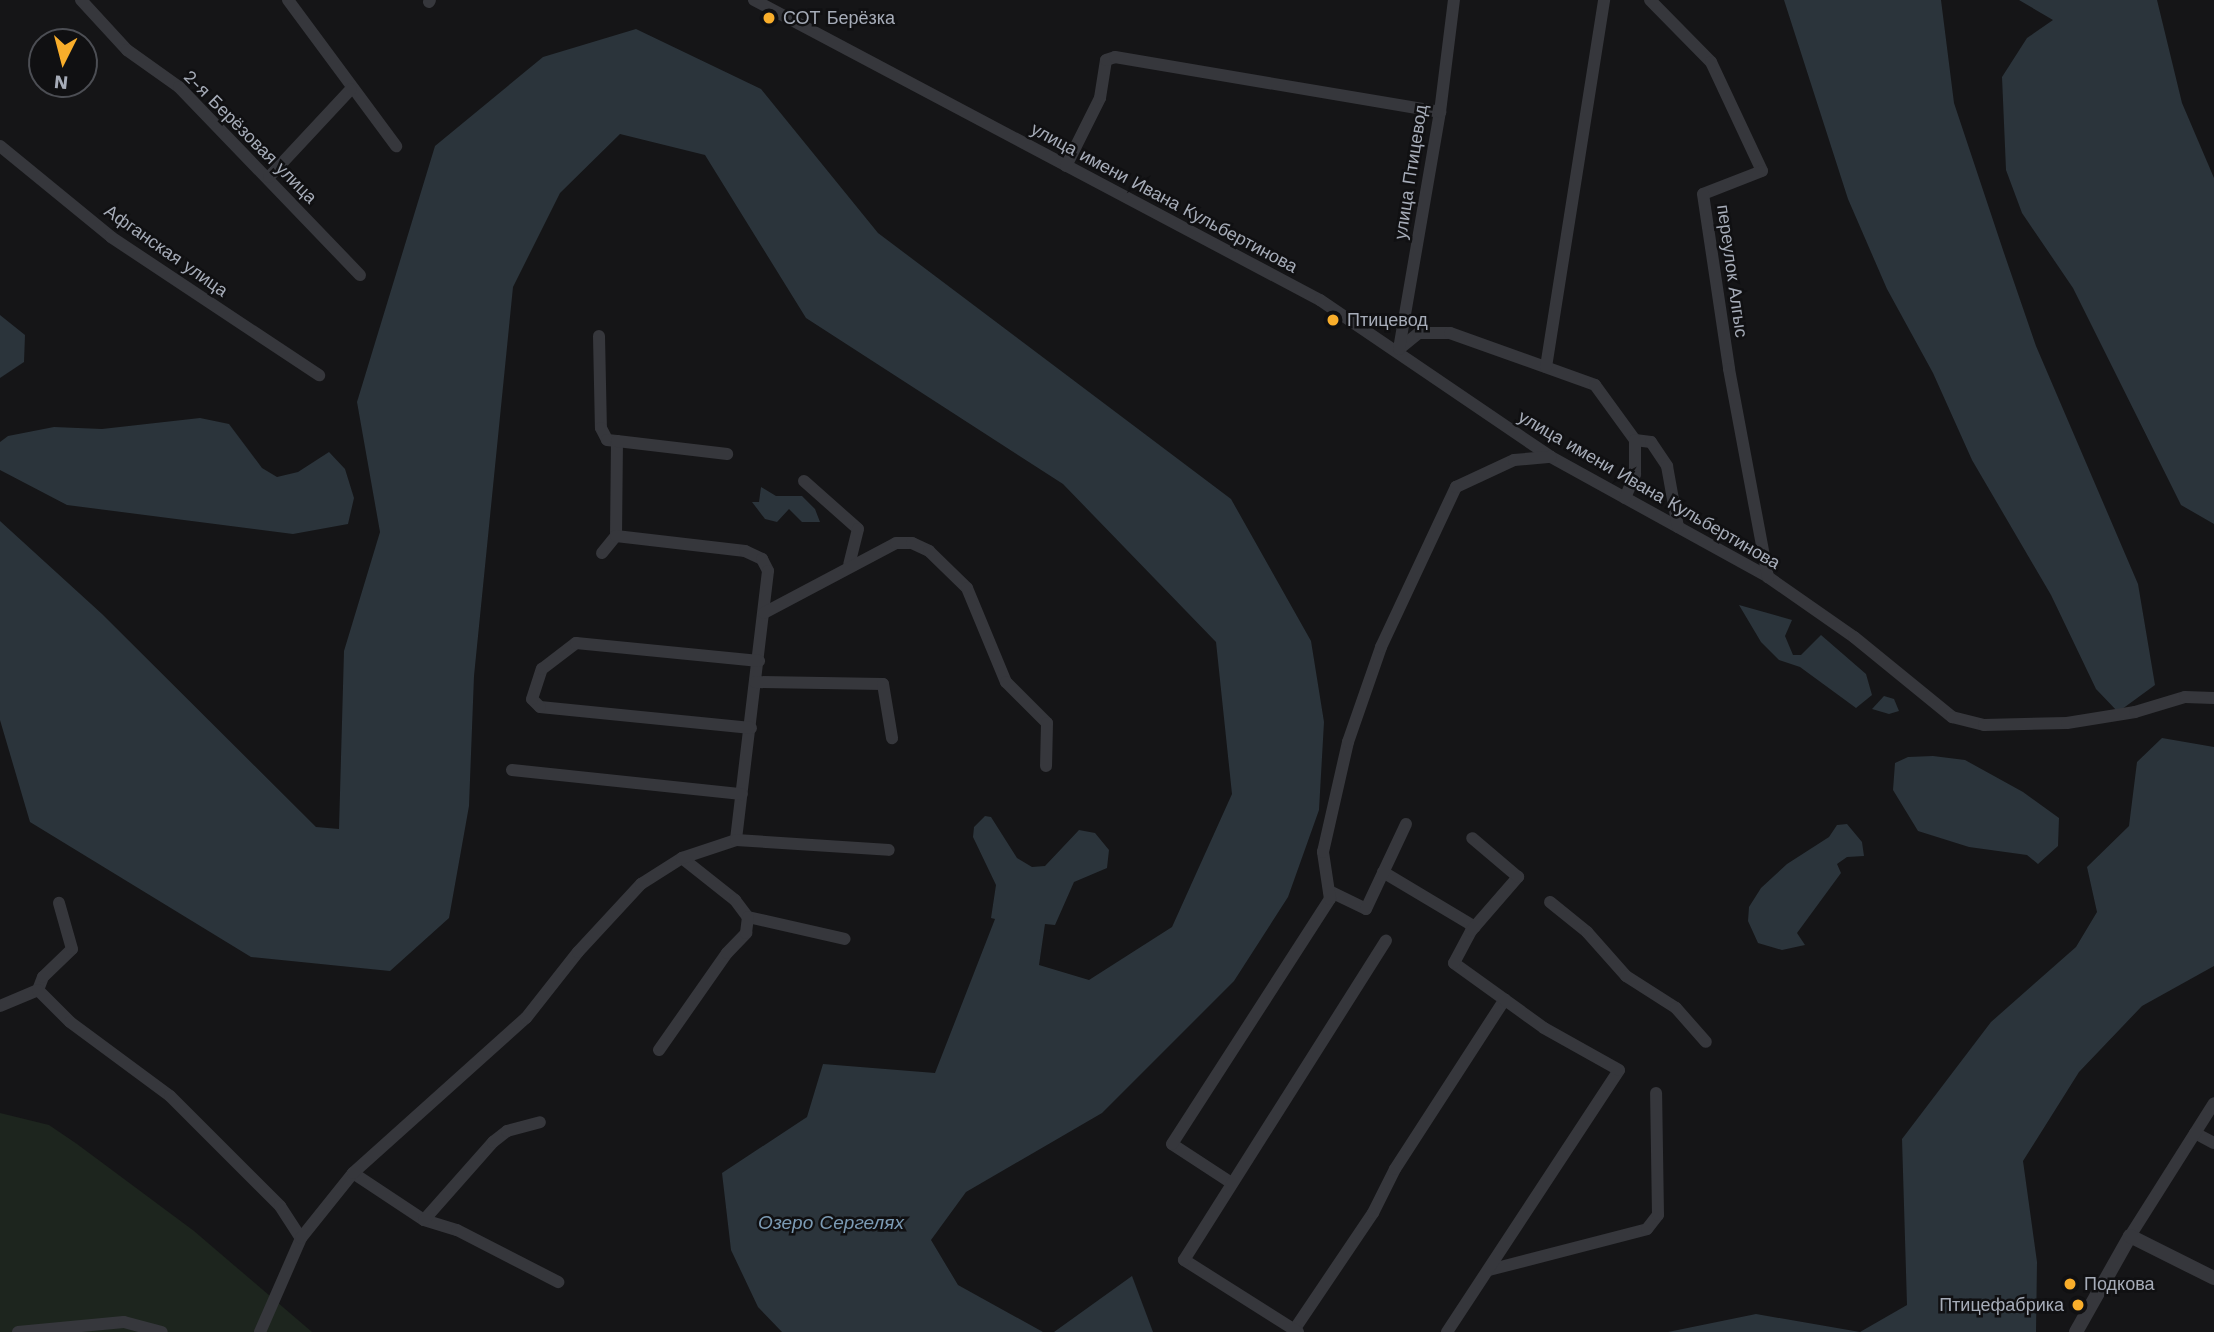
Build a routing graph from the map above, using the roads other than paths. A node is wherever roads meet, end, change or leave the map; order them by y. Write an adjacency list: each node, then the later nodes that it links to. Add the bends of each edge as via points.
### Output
1 (80, 0): 12 (street, 2-я Берёзовая улица, via 127,50 179,87)
2 (288, 0): 7 (street)
3 (754, 0): 11 (street, улица имени Ивана Кульбертинова)
4 (1454, 0): 8 (street, улица Птицевод)
5 (1604, 0): 16 (street)
6 (1650, 0): 28 (street, переулок Алгыс, via 1711,62 1762,171 1703,194 1729,369)
7 (351, 89): 10 (street); 12 (street)
8 (1440, 112): 11 (street, via 1110,58 1104,66 1097,107); 15 (street, улица Птицевод)
9 (0, 146): 17 (street, Афганская улица, via 111,237)
10 (396, 146)
11 (1066, 166): 15 (street, улица имени Ивана Кульбертинова, via 1320,300)
12 (269, 177): 13 (street, 2-я Берёзовая улица)
13 (360, 275)
14 (599, 336): 19 (street, via 601,428 607,440)
15 (1399, 349): 16 (street, via 1419,333 1450,333); 21 (street, улица имени Ивана Кульбертинова, via 1466,402)
16 (1546, 367): 18 (street, via 1595,384)
17 (319, 375)
18 (1635, 440): 23 (street, via 1635,474); 24 (street, via 1651,442 1667,466)
19 (617, 441): 20 (street); 25 (street)
20 (727, 454)
21 (1551, 457): 23 (street, улица имени Ивана Кульбертинова); 44 (street, via 1514,460 1456,487 1363,692 1323,852)
22 (804, 481): 27 (street, via 858,529)
23 (1625, 498): 24 (street, улица имени Ивана Кульбертинова)
24 (1678, 527): 28 (street, улица имени Ивана Кульбертинова)
25 (616, 536): 26 (street); 29 (street, via 745,551 762,559 768,571)
26 (602, 554)
27 (849, 564): 29 (street); 35 (street, via 896,542 912,543 950,570 972,597 1006,682 1047,723)
28 (1768, 577): 32 (street, улица имени Ивана Кульбертинова, via 1854,637 1952,717 1984,725 2067,723 2135,712 2185,697)
29 (764, 613): 30 (street)
30 (759, 661): 31 (street); 33 (street, via 576,643 542,669 532,699 540,707)
31 (755, 682): 33 (street); 34 (street, via 883,684)
32 (2214, 698)
33 (751, 728): 37 (street)
34 (892, 738)
35 (1046, 766)
36 (512, 770): 37 (street)
37 (742, 794): 40 (street)
38 (1406, 824): 43 (street)
39 (1472, 838): 48 (street, via 1518,877)
40 (736, 840): 41 (street); 42 (street)
41 (889, 850)
42 (682, 858): 47 (street, via 735,900); 61 (street, via 641,884 578,952 526,1018)
43 (1383, 872): 44 (street, via 1366,909); 48 (street)
44 (1329, 891): 62 (street, via 1330,899 1172,1144)
45 (1550, 902): 54 (street, via 1587,932 1626,976 1676,1008)
46 (59, 903): 51 (street, via 72,950 43,977)
47 (748, 917): 49 (street); 55 (street, via 746,933)
48 (1475, 927): 52 (street, via 1454,963)
49 (845, 939)
50 (1387, 940): 62 (street)
51 (38, 990): 53 (street); 65 (street, via 70,1022 170,1096 280,1206)
52 (1505, 999): 66 (street, via 1619,1070); 69 (street)
53 (0, 1006)
54 (1706, 1042)
55 (659, 1050)
56 (1657, 1093): 66 (street, via 1658,1215 1647,1229)
57 (2214, 1103): 59 (street)
58 (540, 1122): 63 (street, via 507,1131 493,1142)
59 (2196, 1133): 60 (street); 64 (street)
60 (2214, 1143)
61 (353, 1173): 63 (street); 65 (street)
62 (1230, 1182): 69 (street, via 1184,1260)
63 (424, 1220): 68 (street, via 457,1230)
64 (2130, 1236): 67 (street); 74 (street)
65 (301, 1238): 72 (street, via 282,1292)
66 (1489, 1270): 73 (street)
67 (2214, 1278)
68 (558, 1282)
69 (1296, 1331)
70 (18, 1332): 71 (street, via 124,1322)
71 (162, 1332)
72 (260, 1332)
73 (1447, 1332)
74 (2076, 1332)

